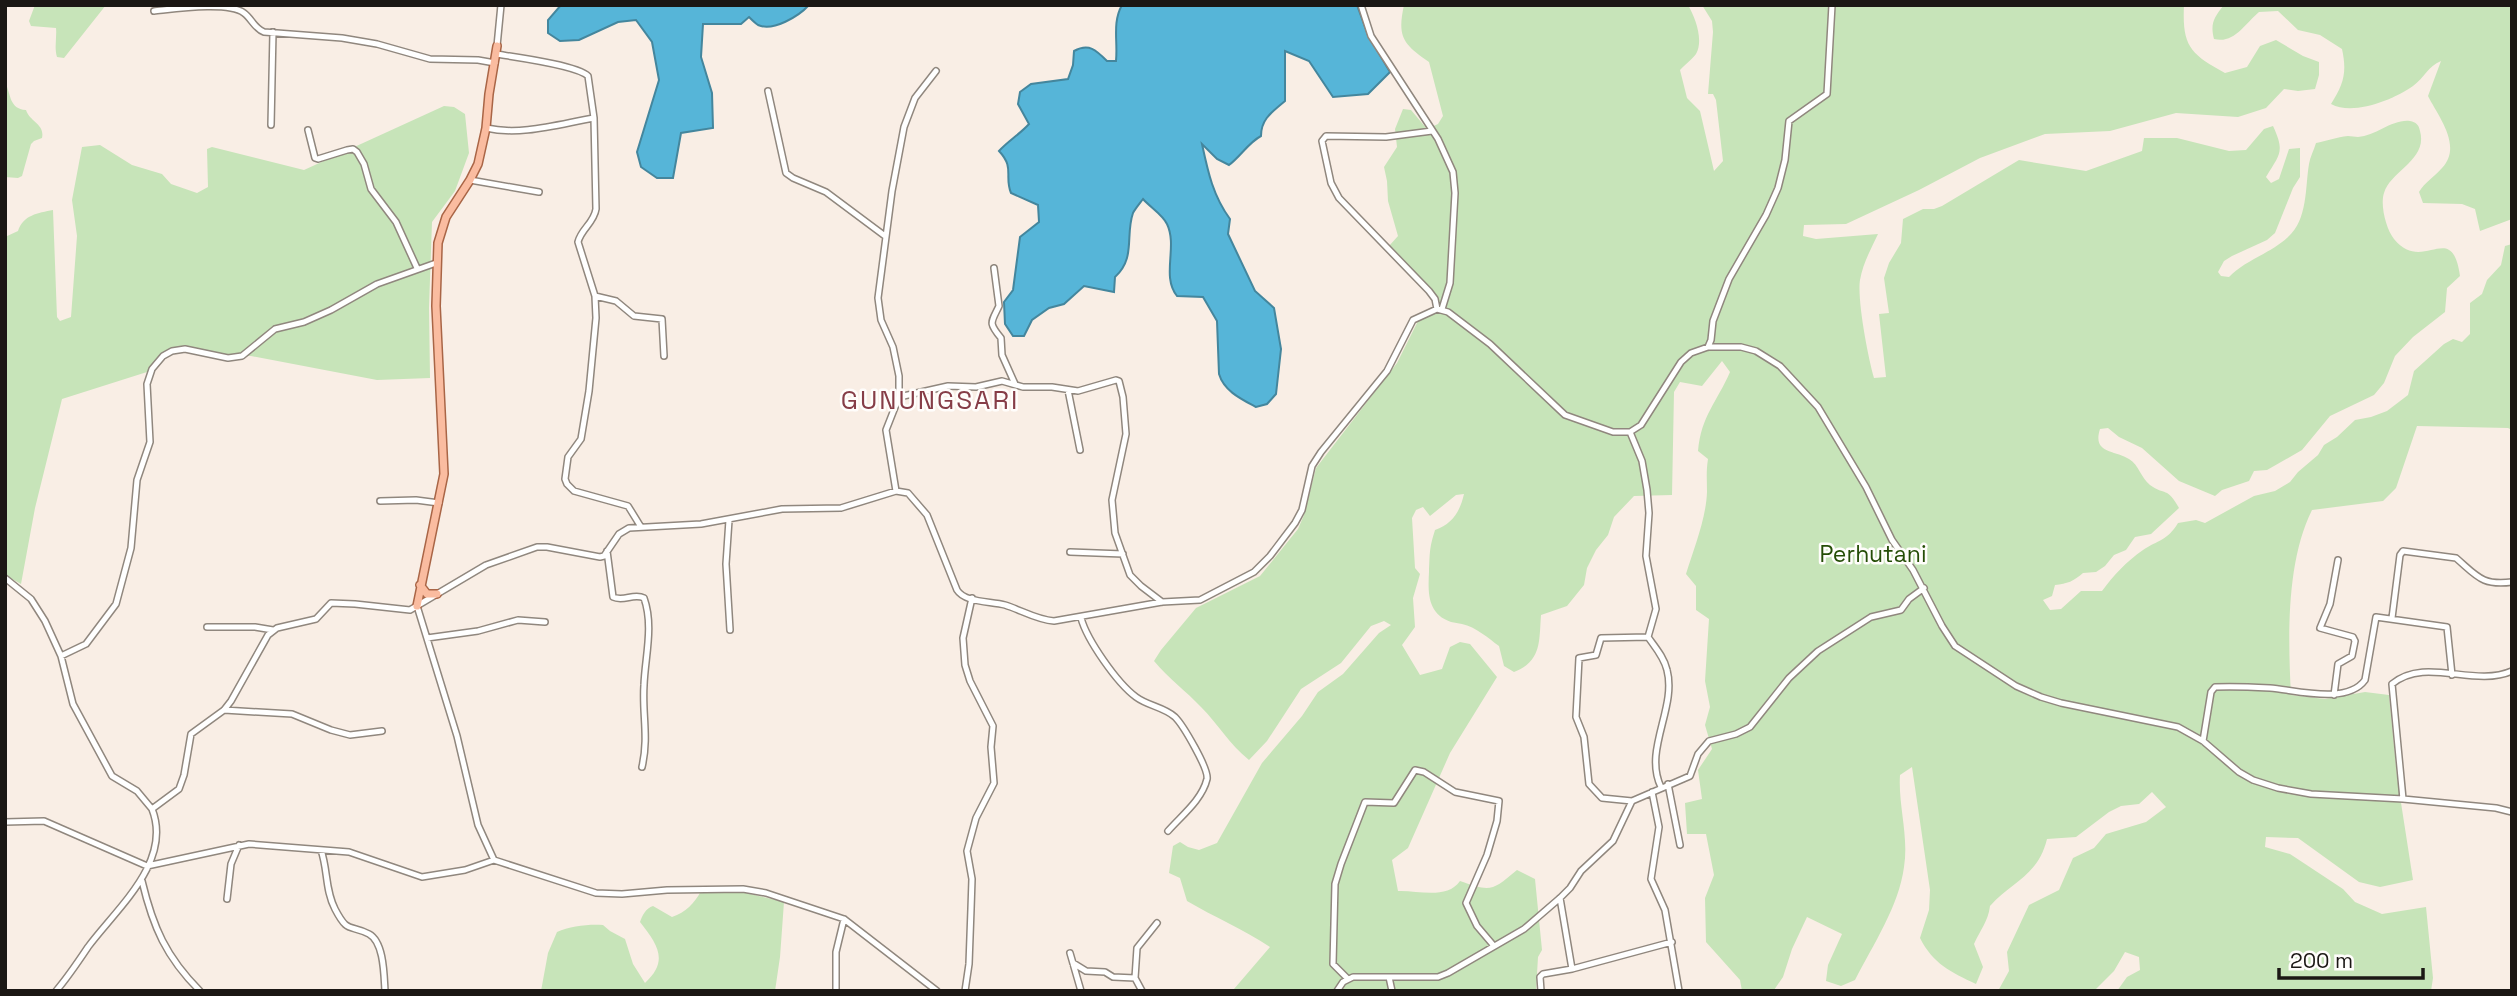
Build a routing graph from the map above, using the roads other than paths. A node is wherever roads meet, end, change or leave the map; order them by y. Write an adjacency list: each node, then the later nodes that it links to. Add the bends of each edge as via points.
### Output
1 (1361, 5): 13 (street, via 1378,50)
2 (1832, 5): 22 (street, via 1827,94 1790,120 1778,188 1729,279)
3 (501, 8): 6 (street)
4 (154, 11): 5 (street, via 205,6 234,9 244,13 257,29)
5 (273, 33): 6 (street, via 342,38 430,59 478,60); 10 (street)
6 (496, 54): 9 (street, via 586,74); 11 (main road)
7 (936, 71): 16 (street, via 915,98 904,127)
8 (768, 91): 16 (street, via 786,173 826,192)
9 (594, 118): 11 (street, via 534,129); 20 (street, via 596,209 578,242)
10 (271, 125)
11 (486, 128): 14 (main road)
12 (308, 130): 18 (street, via 315,158 353,149 357,152 371,189 396,222)
13 (1432, 131): 21 (street, via 1454,180 1450,283); 21 (street, via 1386,137 1326,136 1322,141 1339,198 1429,291)
14 (470, 180): 15 (street); 17 (main road, via 441,229)
15 (539, 192)
16 (885, 236): 26 (street, via 878,304 897,363)
17 (436, 263): 18 (street); 31 (main road, via 444,463)
18 (417, 268): 54 (street, via 304,322 275,329 242,356 228,358 185,349 168,352 159,361 147,384 150,442 137,480 131,548 116,604 86,644)
19 (994, 268): 24 (street, via 999,306 992,323)
20 (595, 296): 23 (street, via 616,301 634,316 662,319); 33 (street, via 589,391 581,439 568,457 565,479 574,491 628,506)
21 (1440, 309): 27 (street, via 1490,344 1565,415 1613,432); 44 (street, via 1413,320 1387,371 1321,453 1310,473 1302,510 1262,566 1200,600)
22 (1708, 347): 27 (street, via 1683,358 1641,425); 41 (street, via 1756,351 1780,366 1812,398)
23 (664, 356)
24 (1014, 384): 25 (street); 26 (street, via 948,386)
25 (1068, 390): 28 (street); 36 (street, via 1116,380 1120,384 1126,434 1112,508)
26 (899, 397): 29 (street, via 886,430)
27 (1630, 432): 52 (street, via 1647,490 1646,556 1656,609)
28 (1080, 450)
29 (896, 491): 32 (street, via 852,506 782,509); 43 (street, via 908,492 927,515 957,590)
30 (380, 501): 31 (street)
31 (439, 503): 40 (main road)
32 (729, 520): 33 (street); 50 (street)
33 (641, 527): 34 (street, via 622,531)
34 (607, 551): 42 (street, via 596,557 537,547 495,561); 61 (street, via 613,597 639,596 646,606 649,655 643,684 647,738)
35 (1070, 552): 36 (street)
36 (1123, 554): 44 (street, via 1130,575)
37 (2337, 560): 57 (street, via 2330,604 2320,628 2355,641 2352,656 2339,664)
38 (5, 578): 54 (street, via 31,599)
39 (2512, 582): 47 (street, via 2490,584 2456,558 2403,551)
40 (420, 584): 42 (main road, via 428,594); 45 (main road)
41 (1924, 588): 60 (street, via 1955,646 2016,686 2061,703 2178,727); 62 (street, via 1901,610 1871,617 1818,651 1789,678 1754,724 1709,741 1690,776)
42 (438, 594): 45 (street)
43 (972, 598): 46 (street, via 1049,621); 94 (street, via 963,638 965,665 993,726 994,783 976,818 967,851 972,879)
44 (1162, 602): 46 (street)
45 (417, 606): 51 (street, via 404,611 331,603 316,619); 53 (street)
46 (1082, 618): 70 (street, via 1085,631 1119,681 1137,698 1174,716 1206,769 1199,796)
47 (2392, 618): 56 (street, via 2447,627); 57 (street, via 2375,618 2363,683)
48 (545, 622): 53 (street, via 518,620)
49 (207, 627): 51 (street)
50 (730, 629)
51 (274, 630): 58 (street)
52 (1648, 637): 63 (street, via 1662,656 1669,680 1655,768); 66 (street, via 1601,638 1596,656 1579,658 1576,717 1584,737 1589,784 1602,798)
53 (427, 638): 74 (street, via 478,825)
54 (61, 656): 67 (street, via 73,704 106,766)
55 (2512, 671): 56 (street, via 2489,677)
56 (2452, 675): 65 (street, via 2414,674 2392,684)
57 (2334, 695): 60 (street, via 2215,687)
58 (224, 710): 59 (street, via 292,714 350,735); 67 (street, via 192,731 179,789)
59 (382, 732)
60 (2203, 741): 65 (street, via 2239,772 2265,785 2311,794)
61 (642, 767)
62 (1668, 784): 63 (street); 72 (street)
63 (1661, 788): 64 (street)
64 (1652, 792): 66 (street); 81 (street, via 1659,827 1651,879)
65 (2403, 799): 68 (street)
66 (1632, 801): 77 (street, via 1613,841)
67 (152, 809): 75 (street, via 156,837)
68 (2512, 812)
69 (5, 822): 75 (street, via 44,821)
70 (1168, 831)
71 (239, 845): 73 (street); 75 (street); 78 (street)
72 (1680, 845)
73 (321, 850): 74 (street, via 349,852 422,877); 91 (street, via 328,893 339,915 350,929 371,935 377,944)
74 (494, 860): 79 (street, via 596,893 743,889 766,892)
75 (147, 866): 76 (street)
76 (142, 881): 89 (street); 90 (street, via 170,957)
77 (1560, 898): 82 (street, via 1524,929); 85 (street)
78 (226, 899)
79 (844, 919): 92 (street, via 836,952); 93 (street)
80 (1157, 923): 87 (street, via 1137,948)
81 (1672, 942): 85 (street); 100 (street)
82 (1494, 946): 86 (street, via 1437,977); 88 (street, via 1465,903 1487,856 1499,801 1455,792 1415,770 1394,803 1365,802 1337,874 1333,964)
83 (1070, 953): 84 (street)
84 (1073, 963): 87 (street, via 1086,971); 95 (street)
85 (1572, 969): 99 (street, via 1541,975)
86 (1389, 977): 88 (street); 98 (street)
87 (1135, 978): 96 (street)
88 (1347, 978): 97 (street)
89 (56, 991)
90 (200, 991)
91 (385, 991)
92 (836, 991)
93 (937, 991)
94 (965, 991)
95 (1081, 991)
96 (1142, 991)
97 (1337, 991)
98 (1392, 991)
99 (1541, 991)
100 (1679, 991)

